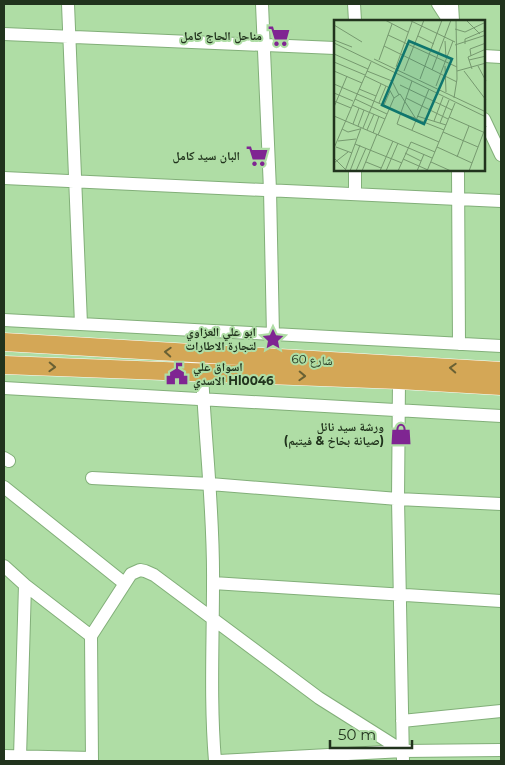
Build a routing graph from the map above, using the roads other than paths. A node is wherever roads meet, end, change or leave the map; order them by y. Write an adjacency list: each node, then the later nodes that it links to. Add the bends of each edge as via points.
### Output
1 (68, 4): 10 (street)
2 (262, 4): 11 (street)
3 (354, 4): 6 (street)
4 (438, 4): 7 (street)
5 (452, 4): 8 (street)
6 (355, 20)
7 (450, 20)
8 (451, 20)
9 (4, 34): 10 (street)
10 (70, 37): 11 (street); 20 (street)
11 (263, 44): 12 (street); 21 (street)
12 (334, 48)
13 (485, 56): 14 (street)
14 (501, 57)
15 (492, 126): 16 (street)
16 (501, 155)
17 (355, 171): 22 (street)
18 (458, 171): 23 (street)
19 (4, 178): 20 (street)
20 (75, 181): 21 (street); 26 (street)
21 (270, 190): 22 (street); 27 (street)
22 (354, 194): 23 (street)
23 (459, 198): 24 (street); 29 (street)
24 (501, 200)
25 (4, 320): 26 (street)
26 (81, 324): 27 (street)
27 (273, 334): 29 (street)
28 (4, 342): 32 (highway, شارع 60, one-way to 28)
29 (459, 344): 30 (street)
30 (501, 346)
31 (4, 365): 33 (highway, شارع 60, one-way to 33)
32 (501, 371)
33 (202, 372): 34 (highway, شارع 60, one-way to 34); 37 (street)
34 (399, 380): 35 (highway, شارع 60); 38 (street)
35 (501, 386)
36 (4, 388): 37 (street)
37 (203, 400): 38 (street); 41 (street)
38 (399, 412): 39 (street); 43 (street)
39 (501, 416)
40 (92, 478): 41 (street)
41 (210, 484): 43 (street); 47 (street)
42 (4, 487): 46 (street)
43 (398, 499): 44 (street); 49 (street)
44 (501, 504)
45 (4, 566): 48 (street)
46 (124, 583): 51 (street, via 135,572 145,571); 52 (street)
47 (213, 583): 49 (street); 51 (street)
48 (25, 585): 52 (street); 58 (street)
49 (400, 594): 50 (street); 54 (street)
50 (501, 601)
51 (212, 617): 57 (street, via 319,698); 61 (street, via 211,716)
52 (92, 636): 60 (street)
53 (501, 710): 54 (street)
54 (402, 721): 57 (street)
55 (501, 750): 57 (street)
56 (4, 756): 58 (street)
57 (403, 756): 59 (street)
58 (20, 757): 60 (street)
59 (361, 757): 62 (street)
60 (92, 760)
61 (215, 761)
62 (219, 761)

